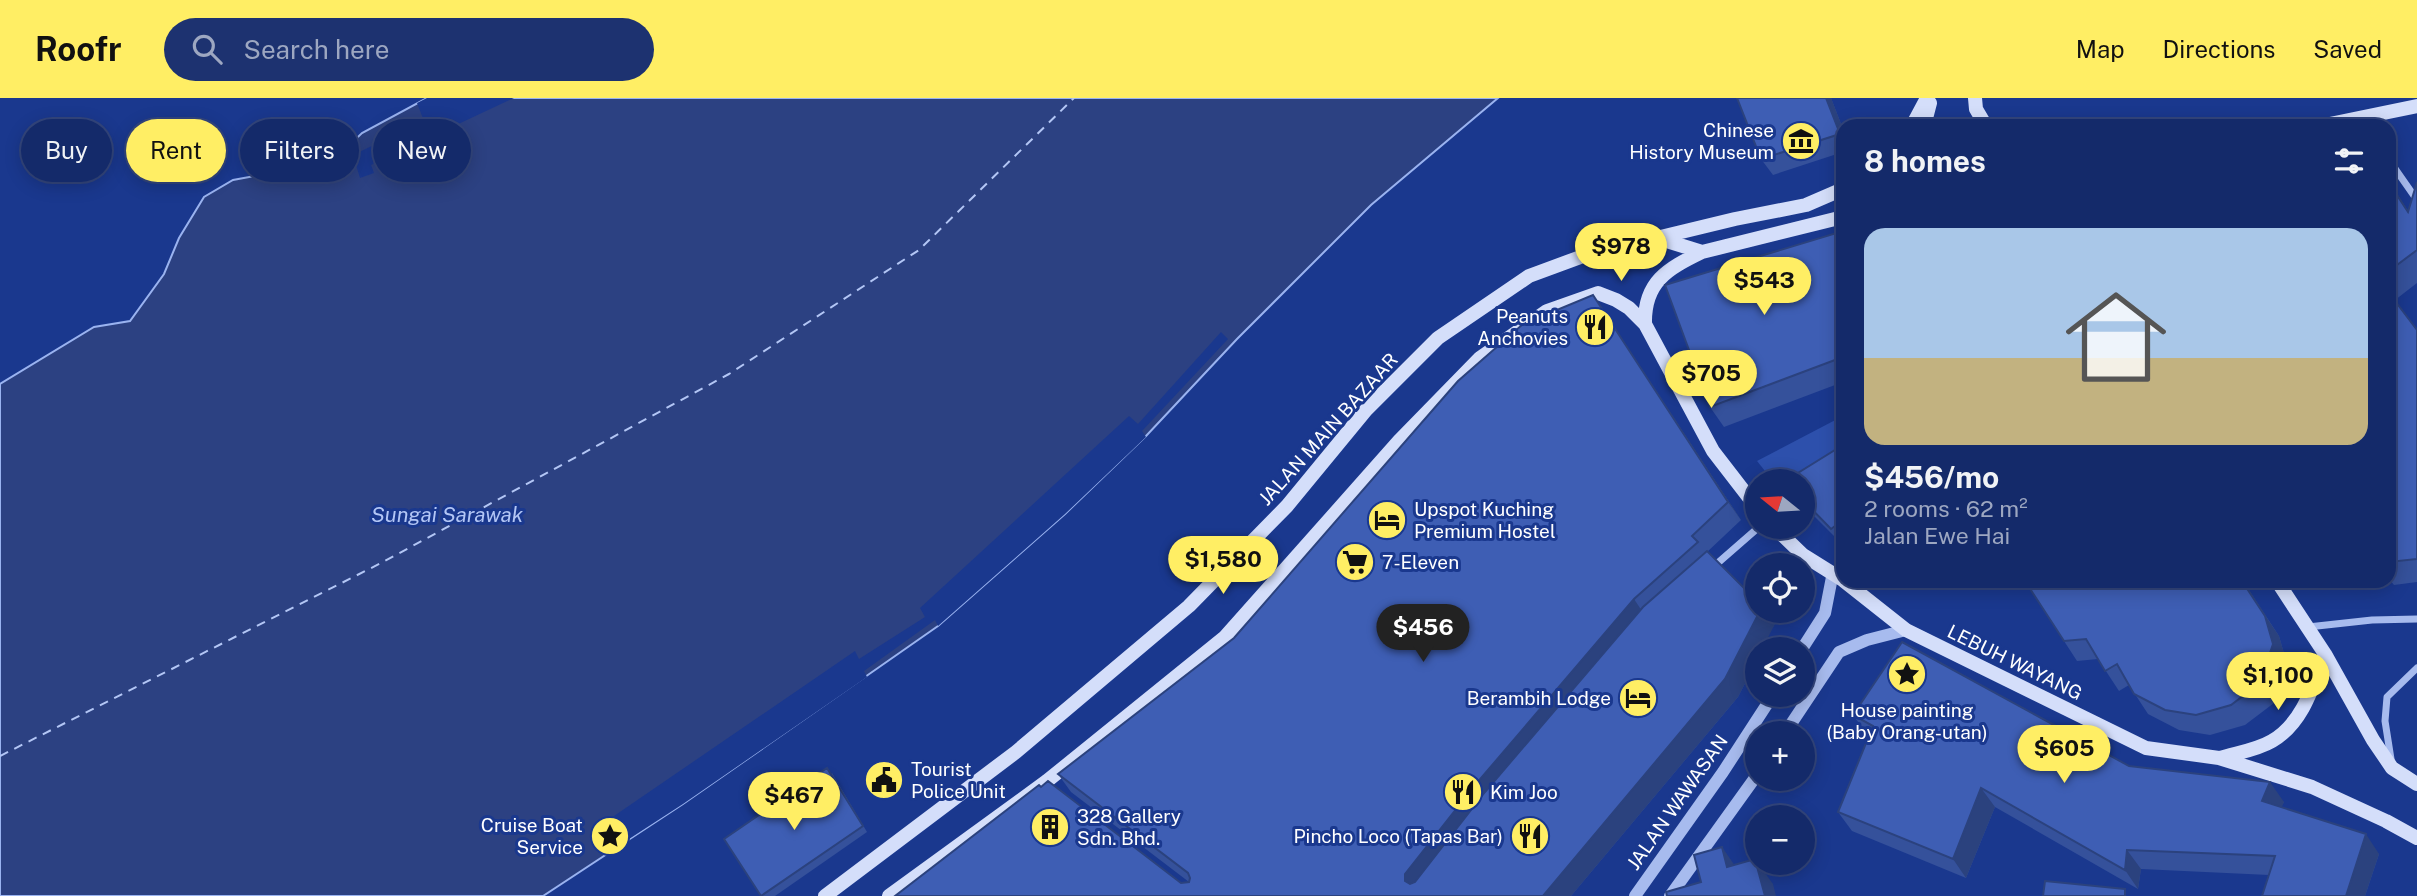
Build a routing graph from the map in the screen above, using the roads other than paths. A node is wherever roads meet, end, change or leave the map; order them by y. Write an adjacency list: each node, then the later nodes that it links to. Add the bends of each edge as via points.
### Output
1 (1929, 98): 4 (main road); 5 (main road)
2 (1975, 98): 6 (main road)
3 (2417, 106): 7 (main road)
4 (1916, 119)
5 (1925, 119)
6 (1982, 119)
7 (2373, 119)
8 (2396, 170): 10 (street)
9 (1836, 192): 12 (main road, JALAN MAIN BAZAAR, via 1806,205)
10 (2417, 200)
11 (1836, 219): 13 (main road)
12 (1654, 238): 13 (main road); 36 (main road, JALAN MAIN BAZAAR, via 1586,255 1529,276 1438,338 1366,410 1287,506 1189,606 1016,752)
13 (1702, 252): 14 (main road, via 1658,280 1645,306)
14 (1645, 324): 15 (main road, via 1713,451); 37 (main road, via 1629,308 1598,293 1547,311 1479,358 1225,637 1052,785)
15 (1745, 492)
16 (1745, 539): 18 (street)
17 (1786, 539): 19 (main road, LEBUH WAYANG)
18 (1710, 570)
19 (1836, 576)
20 (1836, 587): 26 (street)
21 (1853, 588): 25 (main road, LEBUH WAYANG)
22 (2282, 588): 24 (main road)
23 (2417, 619): 24 (street)
24 (2307, 627): 27 (main road)
25 (1906, 629): 30 (street, via 1839,652); 31 (main road, LEBUH WAYANG, via 2146,748)
26 (1810, 637)
27 (2325, 654): 31 (main road, via 2308,700 2289,728 2270,743); 32 (main road)
28 (2417, 668): 32 (street, via 2387,697 2385,722)
29 (1765, 707): 38 (street, JALAN WAWASAN)
30 (1793, 721)
31 (2220, 758): 35 (main road, LEBUH WAYANG, via 2312,787)
32 (2392, 768): 33 (main road)
33 (2417, 784)
34 (1745, 791): 39 (street)
35 (2417, 838)
36 (825, 896)
37 (889, 896)
38 (1635, 896)
39 (1670, 896)

